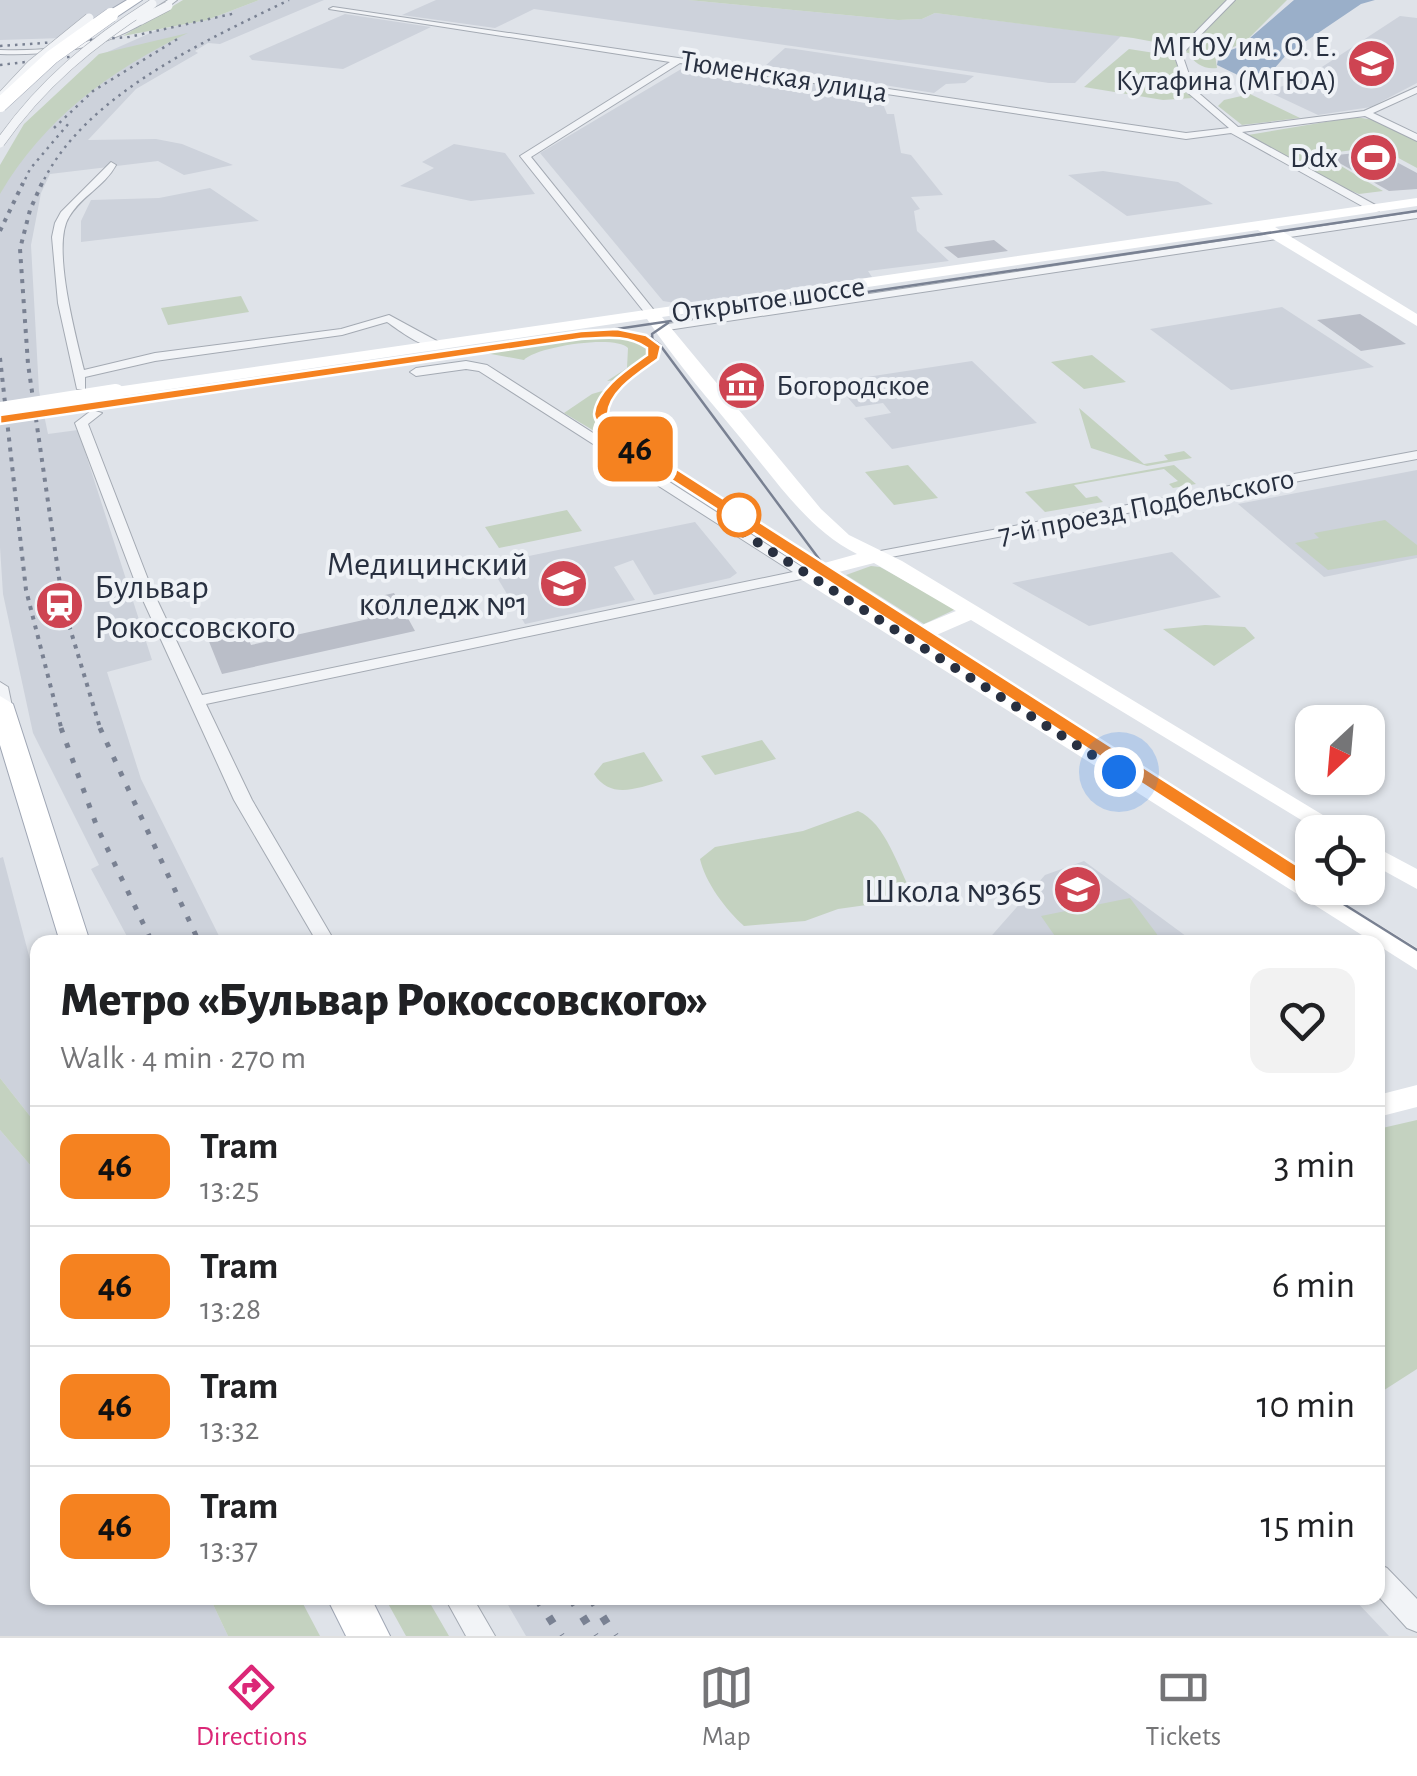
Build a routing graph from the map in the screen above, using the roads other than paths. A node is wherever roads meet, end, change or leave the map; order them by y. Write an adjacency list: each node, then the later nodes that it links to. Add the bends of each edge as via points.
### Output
1 (136, 0): 11 (main road, bridge)
2 (158, 0): 8 (street, bridge)
3 (1230, 0): 13 (street, via 1178,54 1190,90)
4 (170, 3): 7 (street, via 98,45); 8 (street, bridge)
5 (333, 9): 9 (street, Тюменская улица)
6 (89, 18): 11 (street, bridge, via 30,65)
7 (0, 52)
8 (79, 54): 15 (street, bridge, via 35,95)
9 (679, 60): 13 (street, Тюменская улица, via 1186,136); 23 (street, via 526,153)
10 (1417, 90): 12 (street, Тюменская улица)
11 (0, 101)
12 (1366, 113): 13 (street, Тюменская улица); 14 (street)
13 (1237, 132): 18 (street)
14 (1417, 138)
15 (0, 143)
16 (111, 165): 24 (street, via 61,221 67,326 80,381 156,358 342,332 389,318)
17 (1417, 202): 18 (street, Открытое шоссе)
18 (1375, 208): 20 (street, Открытое шоссе)
19 (1417, 215): 21 (street)
20 (1262, 226): 21 (street); 23 (street, Открытое шоссе)
21 (1278, 236): 22 (street); 23 (street)
22 (1417, 321)
23 (657, 322): 24 (street, Открытое шоссе, via 440,346); 29 (street, via 814,513)
24 (408, 342): 26 (street, Открытое шоссе, bridge)
25 (416, 372): 30 (street, via 478,366)
26 (0, 410)
27 (95, 411): 34 (street, via 81,423 86,438)
28 (1417, 455): 29 (street, 7-й проезд Подбельского)
29 (874, 556): 30 (street); 31 (street)
30 (806, 574): 32 (street); 34 (street)
31 (972, 612): 32 (street); 36 (street)
32 (910, 638): 42 (street)
33 (0, 687): 40 (street, via 38,822)
34 (197, 701): 41 (street, via 243,800)
35 (0, 704): 39 (main road)
36 (1310, 815)
37 (1385, 860): 38 (street)
38 (1417, 880)
39 (74, 935)
40 (84, 935)
41 (322, 935)
42 (1376, 935)
43 (1385, 941): 44 (street)
44 (1417, 961)
45 (1417, 1096): 46 (street)
46 (1385, 1104)
47 (1385, 1585): 50 (street)
48 (352, 1605): 51 (main road)
49 (462, 1605): 52 (street)
50 (1417, 1619)
51 (369, 1636)
52 (480, 1636)

